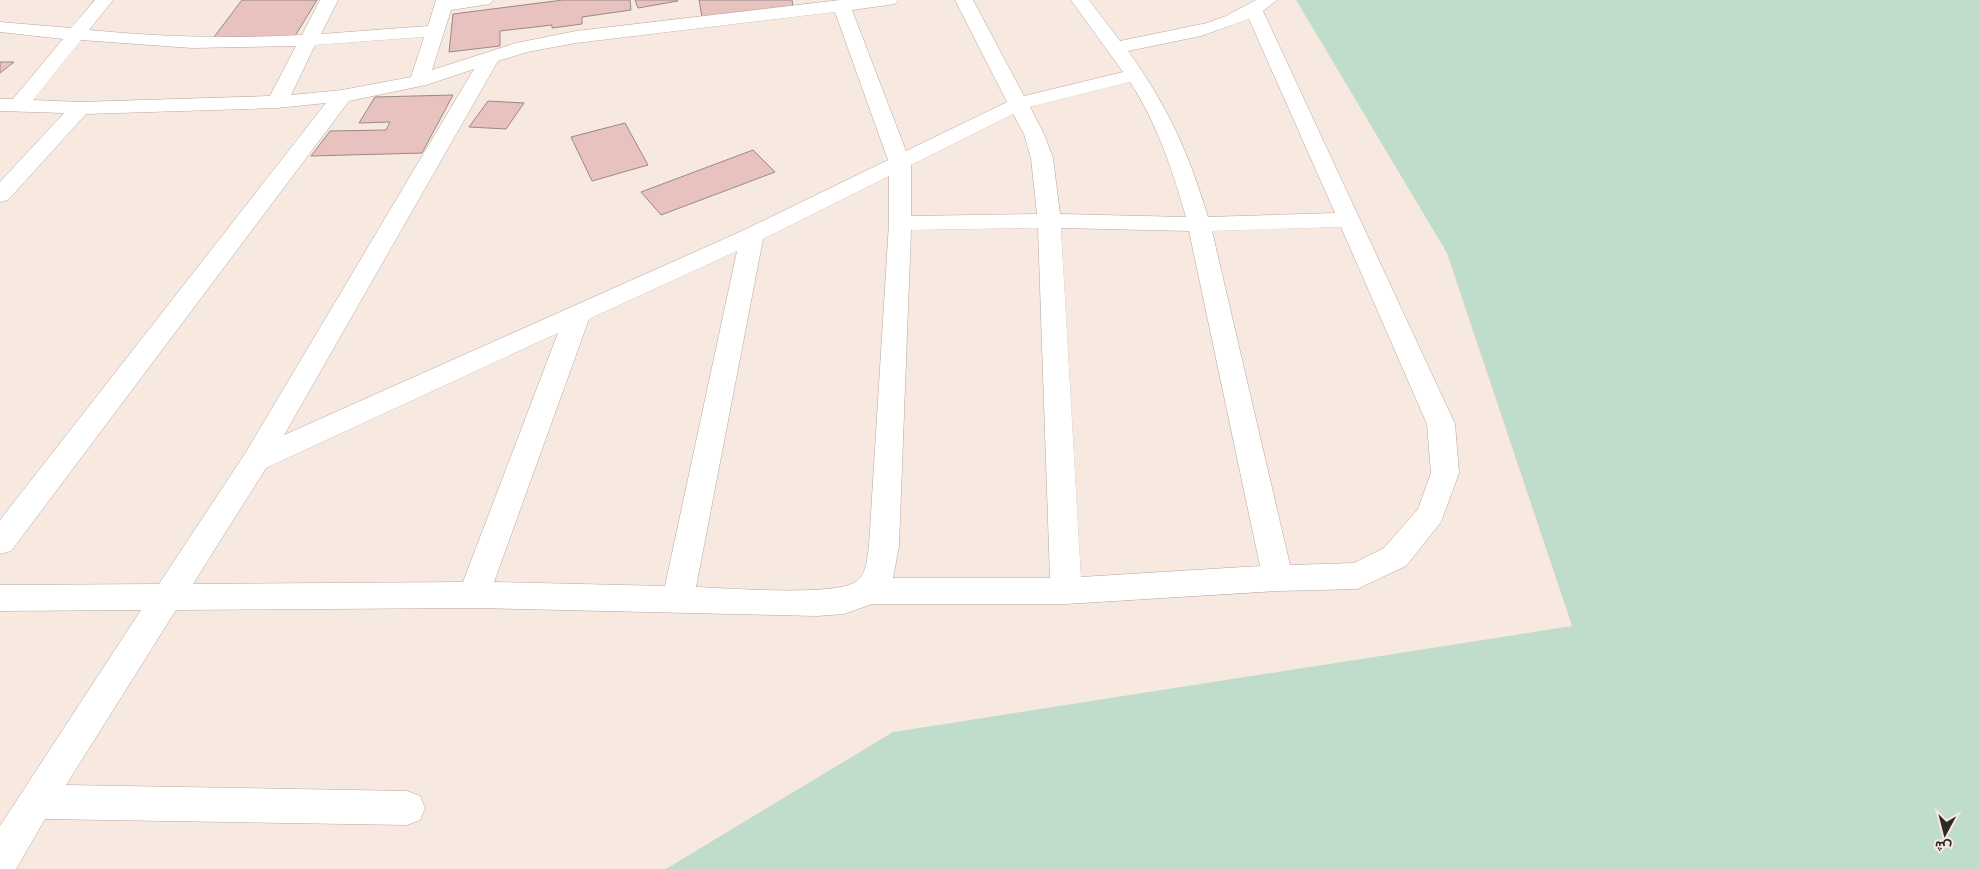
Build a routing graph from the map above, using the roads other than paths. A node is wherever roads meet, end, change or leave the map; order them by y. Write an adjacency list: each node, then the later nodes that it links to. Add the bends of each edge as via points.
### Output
1 (104, 0): 12 (street)
2 (329, 0): 13 (street)
3 (484, 0): 7 (street)
4 (889, 0): 8 (street)
5 (964, 0): 20 (street)
6 (1080, 0): 14 (street)
7 (444, 3): 11 (street)
8 (840, 5): 15 (street, via 576,37); 23 (street)
9 (1261, 5): 14 (street, via 1215,28); 25 (street)
10 (0, 28): 12 (street)
11 (435, 31): 13 (street); 17 (street)
12 (77, 33): 13 (street, via 188,42); 21 (street)
13 (309, 40): 19 (street)
14 (1115, 48): 16 (street)
15 (491, 57): 17 (street); 31 (street)
16 (1133, 74): 20 (street); 28 (street, via 1174,146)
17 (418, 81): 18 (street)
18 (342, 96): 19 (street); 32 (street)
19 (277, 102): 22 (street)
20 (1018, 104): 23 (street); 26 (street, via 1042,158)
21 (9, 105): 22 (street)
22 (80, 108): 24 (street)
23 (900, 163): 27 (street); 29 (street)
24 (0, 196)
25 (1348, 220): 28 (street); 33 (street, via 1441,424 1445,473 1432,514 1395,557 1357,576)
26 (1049, 221): 27 (street); 28 (street); 35 (street)
27 (900, 223): 34 (street, via 884,546 878,577)
28 (1197, 224): 33 (street, via 1216,293)
29 (752, 235): 30 (street); 39 (street)
30 (578, 314): 31 (street); 36 (street)
31 (256, 460): 38 (street)
32 (0, 542)
33 (1278, 578): 35 (street)
34 (869, 591): 35 (street); 39 (street, via 850,601 817,603)
35 (1066, 591)
36 (474, 595): 38 (street); 39 (street)
37 (0, 598): 38 (street)
38 (166, 598): 40 (street)
39 (678, 600)
40 (35, 802): 41 (street); 42 (street)
41 (407, 808)
42 (0, 860)

